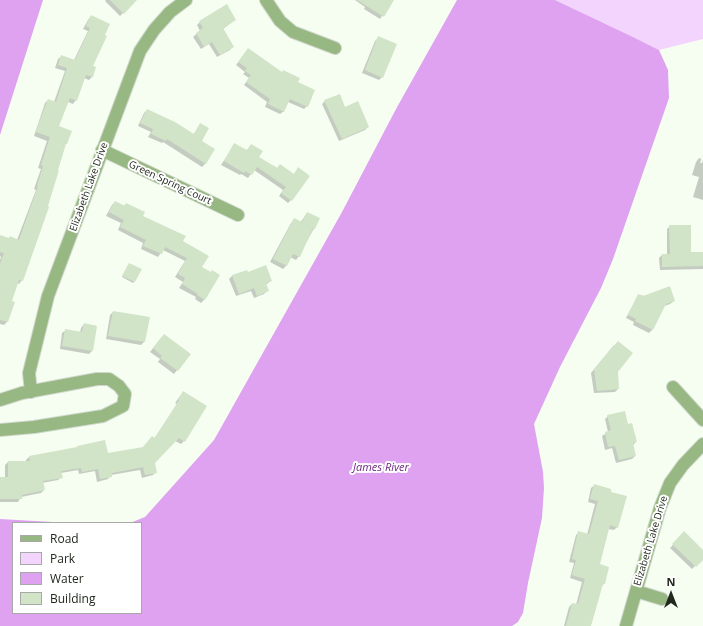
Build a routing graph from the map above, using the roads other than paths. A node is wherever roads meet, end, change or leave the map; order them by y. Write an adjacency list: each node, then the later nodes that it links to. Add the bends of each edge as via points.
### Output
1 (186, 0): 4 (street, Elizabeth Lake Drive, via 170,12 140,51)
2 (266, 0): 3 (street, via 280,21 293,32)
3 (335, 48)
4 (102, 150): 5 (street, Green Spring Court); 7 (street, Elizabeth Lake Drive, via 48,296 29,373)
5 (238, 215)
6 (673, 387): 9 (street)
7 (31, 392): 8 (street); 10 (street, via 109,379 125,394 123,406 103,416)
8 (0, 400)
9 (703, 420)
10 (0, 430)
11 (703, 444): 12 (street, Elizabeth Lake Drive, via 670,483 660,508)
12 (636, 591): 13 (street); 14 (street, Elizabeth Lake Drive)
13 (662, 599)
14 (626, 626)

